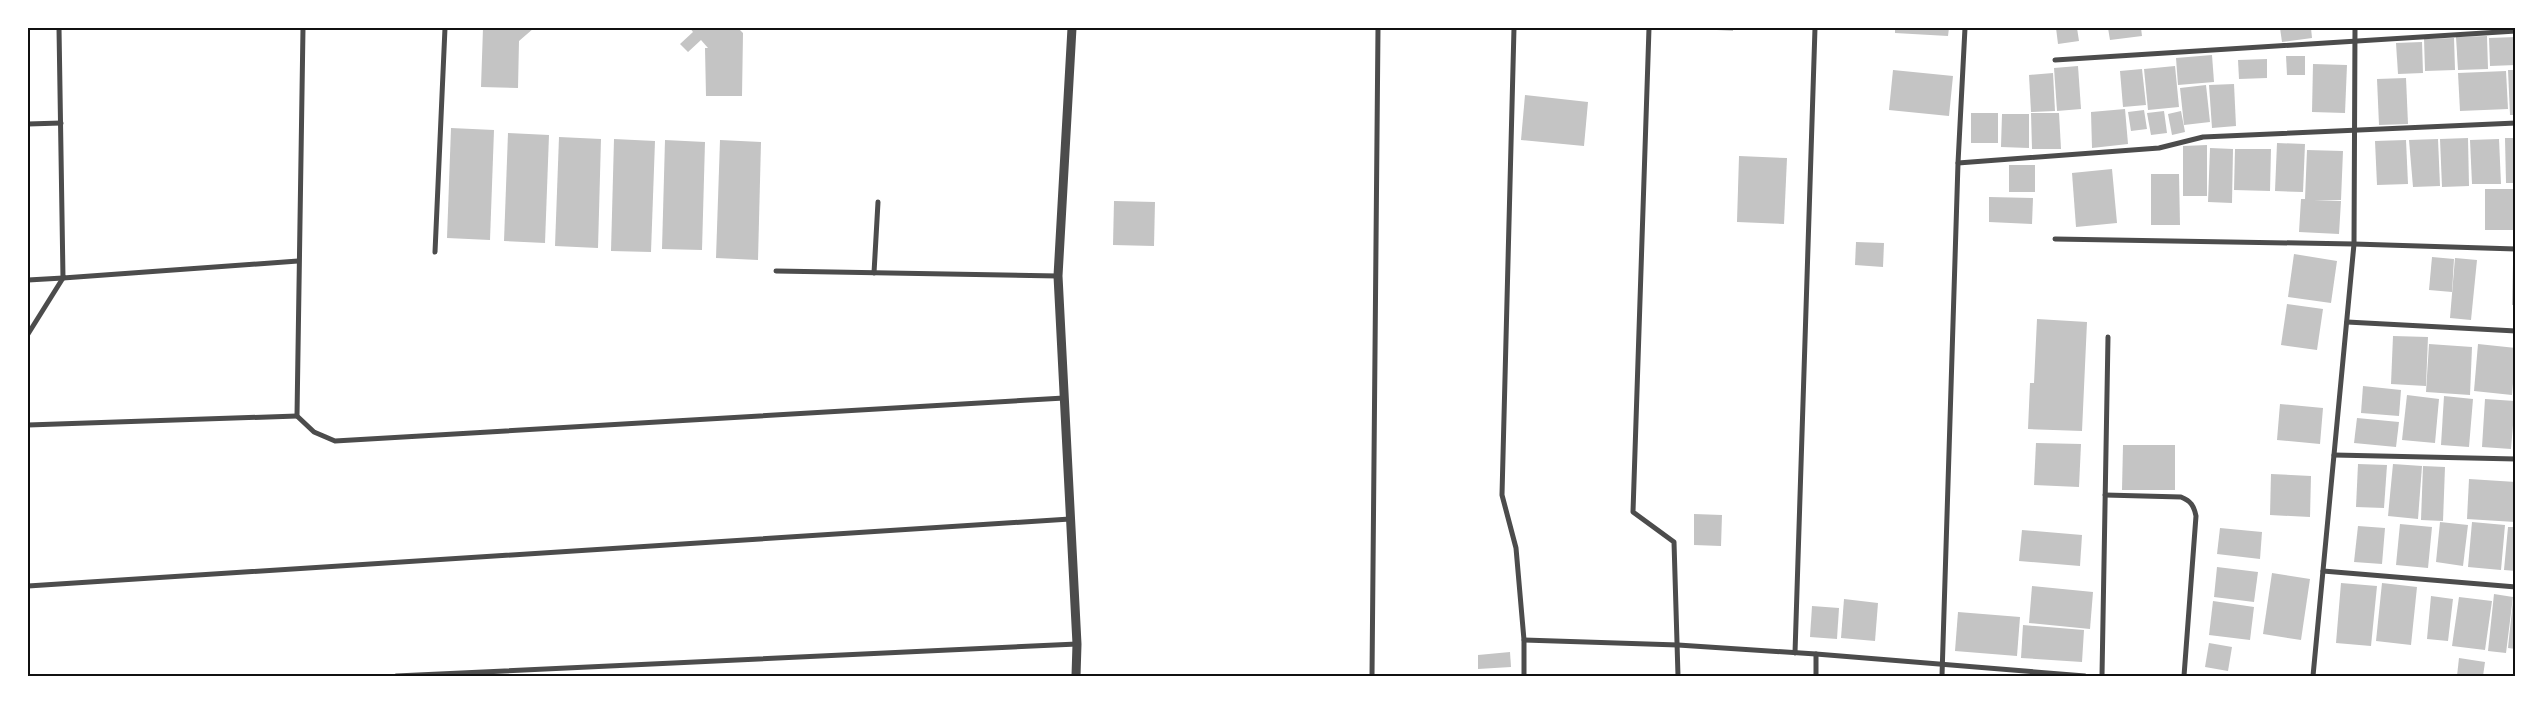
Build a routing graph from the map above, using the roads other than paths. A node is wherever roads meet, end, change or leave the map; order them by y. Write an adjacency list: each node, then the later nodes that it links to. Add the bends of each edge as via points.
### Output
1 (60, 28): 14 (street)
2 (303, 28): 24 (street)
3 (445, 28): 23 (street)
4 (1072, 28): 27 (street)
5 (1378, 28): 52 (street)
6 (1514, 28): 44 (street, via 1502,495 1516,548)
7 (1650, 28): 46 (street, via 1633,512 1674,542)
8 (1815, 28): 47 (street)
9 (1966, 28): 18 (street)
10 (2355, 28): 12 (street)
11 (2516, 30): 12 (street)
12 (2355, 42): 13 (street); 17 (street)
13 (2055, 60)
14 (61, 123): 16 (street); 28 (street)
15 (2516, 123): 17 (street)
16 (28, 124)
17 (2354, 129): 18 (street, via 2202,137 2159,148); 21 (street)
18 (1958, 163): 49 (street)
19 (878, 202): 26 (street)
20 (2055, 240): 21 (street)
21 (2354, 244): 22 (street); 30 (street)
22 (2516, 249)
23 (435, 252)
24 (298, 261): 28 (street); 35 (street)
25 (776, 271): 26 (street)
26 (874, 273): 27 (street)
27 (1058, 276): 34 (street)
28 (63, 278): 29 (street); 32 (street)
29 (28, 280)
30 (2347, 322): 31 (street); 37 (street)
31 (2516, 331)
32 (28, 334)
33 (2108, 337): 39 (street)
34 (1064, 398): 35 (street, via 335,441 314,432); 40 (street)
35 (297, 416): 36 (street)
36 (28, 425)
37 (2334, 455): 38 (street); 41 (street)
38 (2516, 459)
39 (2105, 495): 58 (street); 59 (street, via 2181,497 2194,507 2196,516)
40 (1070, 519): 42 (street); 45 (street)
41 (2323, 571): 43 (street); 60 (street)
42 (28, 586)
43 (2516, 587)
44 (1524, 640): 46 (street); 53 (street)
45 (1077, 644): 50 (street); 51 (street)
46 (1678, 645): 47 (street); 54 (street)
47 (1796, 653): 48 (street)
48 (1816, 654): 49 (street); 55 (street)
49 (1942, 664): 56 (street); 57 (street)
50 (396, 676)
51 (1076, 676)
52 (1372, 676)
53 (1524, 676)
54 (1678, 676)
55 (1816, 676)
56 (1942, 676)
57 (2085, 676)
58 (2102, 676)
59 (2184, 676)
60 (2313, 676)

